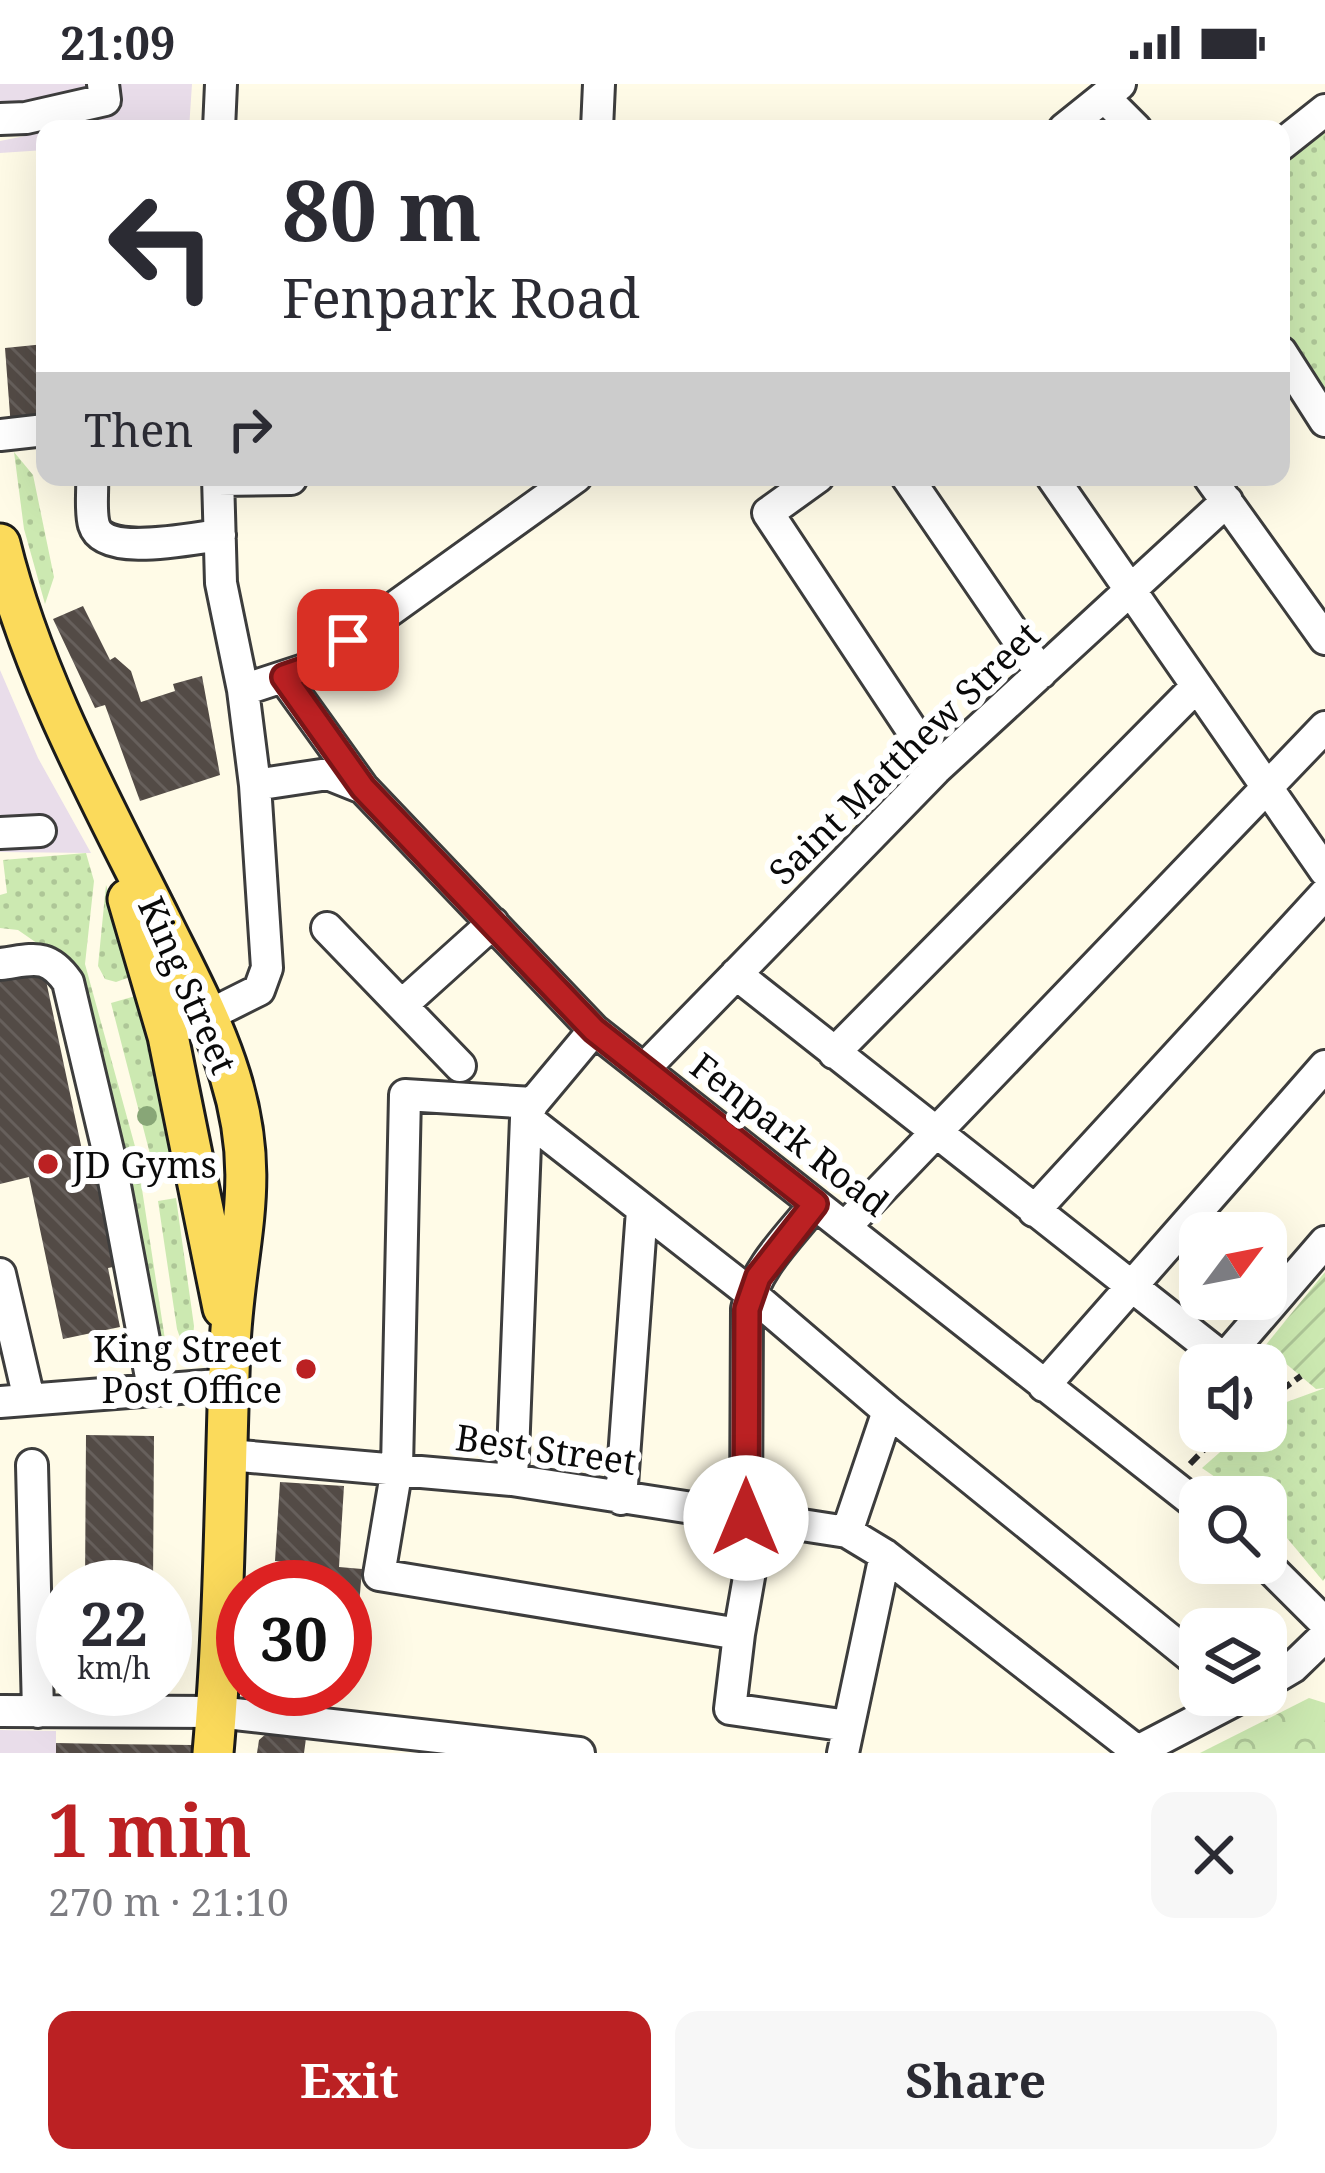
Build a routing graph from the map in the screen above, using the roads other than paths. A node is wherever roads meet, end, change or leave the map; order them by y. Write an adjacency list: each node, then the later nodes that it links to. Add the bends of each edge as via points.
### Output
1 (104, 84): 6 (street, via 105,100)
2 (221, 84): 7 (street)
3 (599, 84): 8 (street)
4 (1115, 87): 9 (street); 10 (street)
5 (1325, 110): 11 (street)
6 (0, 118)
7 (219, 120)
8 (597, 120)
9 (1075, 120)
10 (1132, 120)
11 (1290, 138)
12 (1290, 366): 13 (street)
13 (1325, 421)
14 (36, 431): 15 (street)
15 (0, 435)
16 (92, 486): 23 (street, via 94,525 118,543)
17 (218, 486): 23 (street)
18 (563, 486): 28 (street, via 310,668)
19 (806, 486): 32 (street, via 768,513)
20 (913, 486): 27 (street)
21 (1058, 486): 25 (street)
22 (1218, 489): 25 (street, Saint Matthew Street); 26 (street)
23 (220, 535): 30 (street, via 221,583)
24 (0, 544): 33 (main road, King Street, via 14,600)
25 (1127, 591): 27 (street, Saint Matthew Street); 29 (street)
26 (1325, 639)
27 (1041, 673): 32 (street, Saint Matthew Street)
28 (284, 677): 30 (street); 36 (street, Fenpark Road)
29 (1196, 687): 35 (street); 49 (street)
30 (243, 690): 34 (street)
31 (1325, 728): 35 (street)
32 (937, 768): 44 (street, Saint Matthew Street)
33 (92, 781): 46 (main road, King Street); 48 (main road, King Street)
34 (255, 784): 36 (street, via 328,774); 46 (street, via 266,968 259,990)
35 (1267, 784): 39 (street); 54 (street)
36 (363, 788): 41 (street, Fenpark Road)
37 (40, 831): 38 (street)
38 (0, 833)
39 (1325, 871)
40 (1325, 894): 57 (street)
41 (493, 922): 45 (street); 47 (street, Fenpark Road)
42 (327, 928): 45 (street)
43 (0, 964): 67 (street, via 43,959 68,982)
44 (736, 974): 49 (street); 52 (street, Saint Matthew Street)
45 (402, 1005): 50 (street)
46 (208, 1016): 48 (street); 64 (main road, King Street, via 244,1132 249,1186)
47 (594, 1030): 52 (street, Fenpark Road); 53 (street)
48 (168, 1036): 64 (main road, King Street)
49 (833, 1053): 54 (street)
50 (460, 1066)
51 (1325, 1066): 61 (street)
52 (644, 1070): 55 (street, Fenpark Road)
53 (529, 1111): 56 (street); 72 (street, via 405,1095); 73 (street)
54 (934, 1132): 57 (street); 58 (street)
55 (815, 1204): 58 (street, Fenpark Road); 62 (street)
56 (642, 1210): 62 (street); 75 (street)
57 (1034, 1211): 61 (street)
58 (846, 1226): 66 (street, Fenpark Road)
59 (1325, 1242): 61 (street, via 1224,1359)
60 (1, 1269): 63 (street)
61 (1132, 1289): 66 (street)
62 (751, 1293): 69 (street); 76 (street)
63 (7, 1341): 68 (street)
64 (230, 1343): 65 (main road, King Street)
65 (231, 1384): 67 (street); 70 (main road, King Street)
66 (1044, 1387): 74 (street, Fenpark Road)
67 (153, 1388): 68 (street)
68 (15, 1400)
69 (888, 1411): 77 (street); 85 (street)
70 (229, 1455): 72 (street, Best Street); 79 (main road, King Street)
71 (32, 1465): 82 (street)
72 (397, 1468): 73 (street, Best Street); 83 (street, via 379,1575)
73 (512, 1480): 75 (street, Best Street)
74 (1179, 1491)
75 (621, 1498): 76 (street, Best Street)
76 (752, 1519): 77 (street, Best Street); 83 (street)
77 (847, 1532): 78 (street, Best Street)
78 (885, 1555): 92 (street); 93 (street, Best Street)
79 (224, 1560)
80 (1285, 1584): 81 (street)
81 (1325, 1623)
82 (36, 1630)
83 (739, 1634): 92 (street, via 730,1709)
84 (1325, 1636): 86 (street)
85 (1179, 1647)
86 (1287, 1670)
87 (0, 1711): 88 (street)
88 (36, 1712)
89 (217, 1716): 94 (main road, King Street)
90 (252, 1716): 95 (street)
91 (1204, 1716): 93 (street)
92 (846, 1739)
93 (1136, 1752)
94 (213, 1753)
95 (579, 1753)

